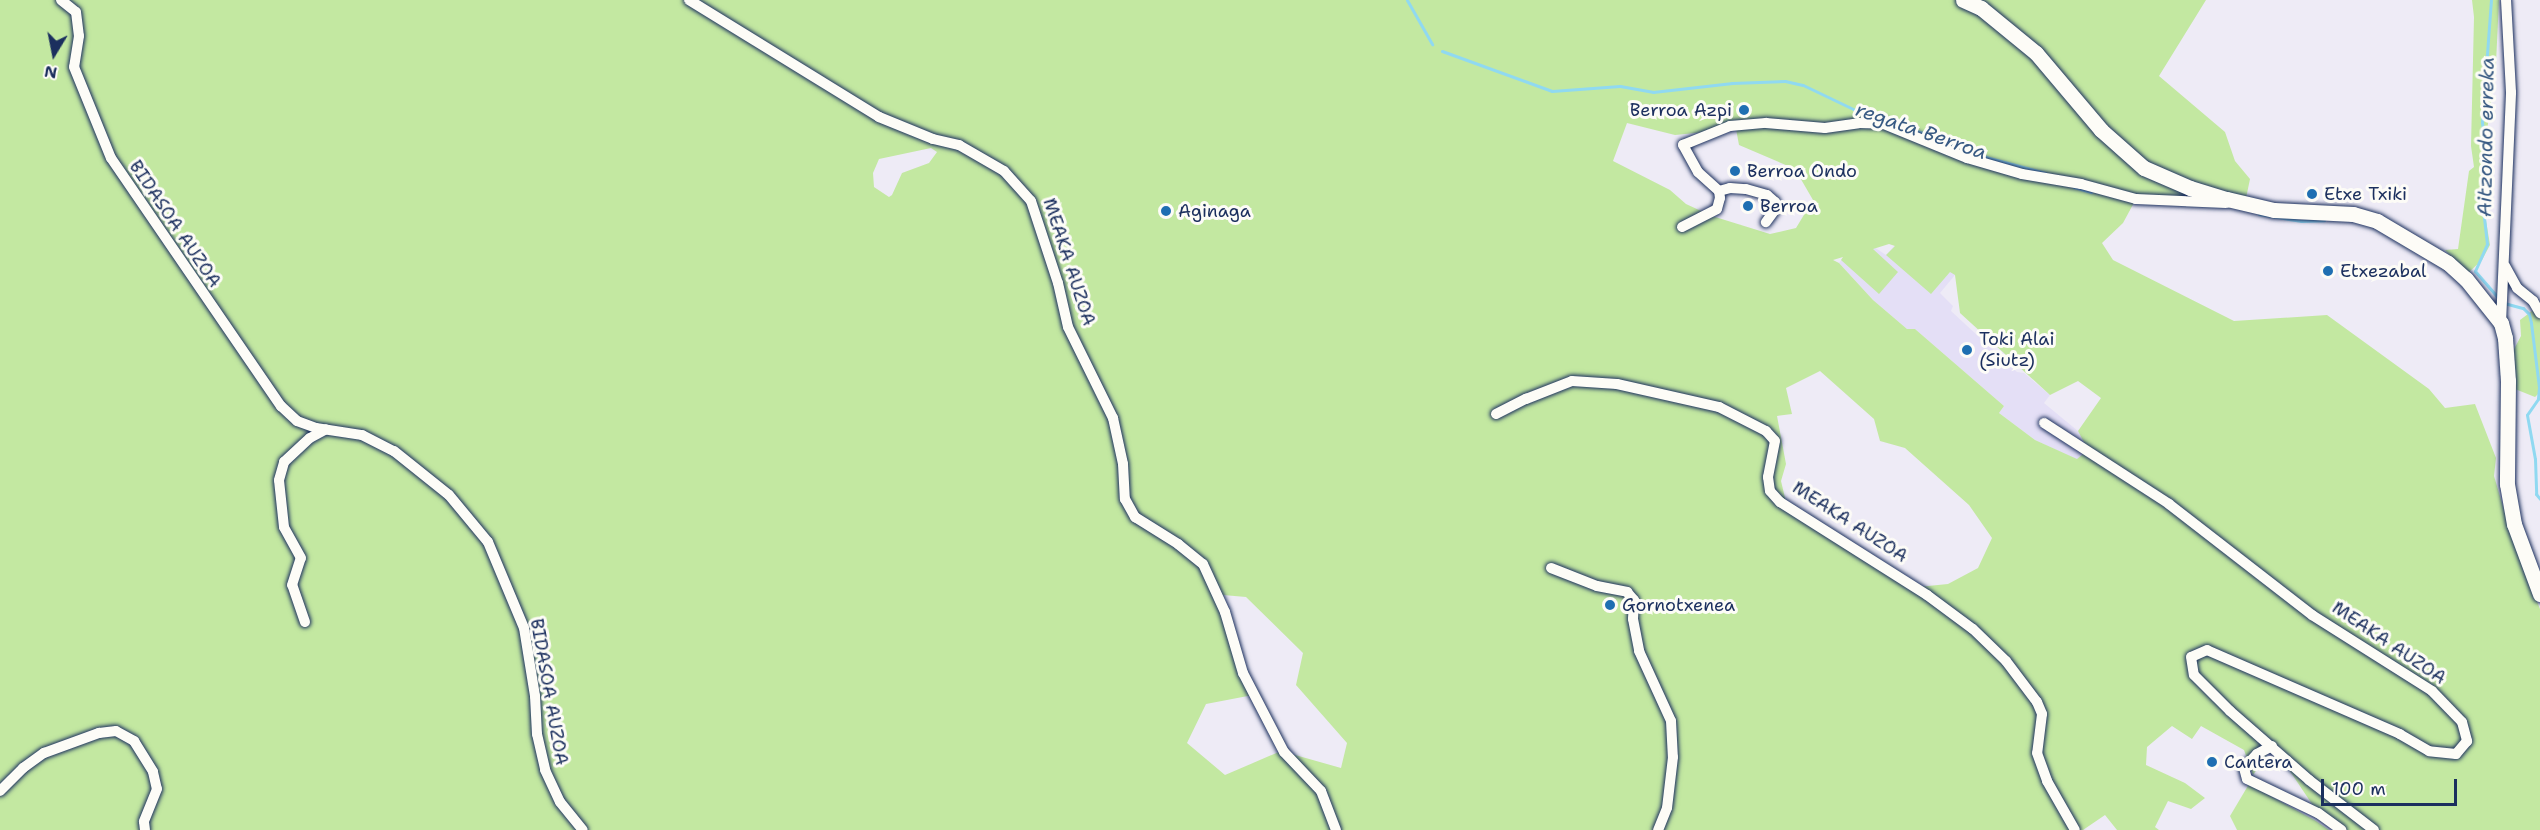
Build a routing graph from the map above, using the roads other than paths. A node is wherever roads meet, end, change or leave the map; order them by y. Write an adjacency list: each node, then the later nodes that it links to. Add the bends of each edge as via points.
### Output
1 (61, 0): 14 (street, BIDASOA AUZOA, via 76,12 79,36 74,67 111,158 281,406 297,421)
2 (689, 0): 22 (street, MEAKA AUZOA, via 879,117 959,145 1004,171 1031,201 1068,327 1113,417 1123,464 1125,499 1135,517 1203,564 1225,612 1243,673 1284,752 1322,791)
3 (1963, 0): 6 (street, via 1981,8 2036,53 2101,130 2144,168 2190,188)
4 (2506, 0): 9 (street, via 2511,92)
5 (1719, 191): 6 (street, via 1698,172 1683,145 1730,126 1766,123 1825,128 1859,123 1884,124 1967,158 2022,174 2136,199); 7 (street, via 1746,189 1767,195 1775,202); 8 (street, via 1717,209)
6 (2245, 203): 11 (street, via 2300,213 2353,214 2378,221 2448,263)
7 (1766, 222)
8 (1682, 227)
9 (2504, 263): 10 (street, via 2517,288); 11 (street)
10 (2540, 312)
11 (2501, 316): 16 (street, via 2508,381 2507,484 2514,524)
12 (1496, 414): 24 (street, MEAKA AUZOA, via 1572,381 1617,384 1719,406 1766,431 1775,441 1768,477 1770,491 1780,502 1973,628 2037,702 2042,714 2037,753 2047,782)
13 (2044, 423): 18 (street, MEAKA AUZOA, via 2169,504 2312,615 2432,692 2462,722 2467,741 2456,754 2429,751 2400,734 2207,650 2191,657 2194,675)
14 (326, 429): 17 (street, via 284,462 279,480 284,527 301,558 291,585); 21 (street, BIDASOA AUZOA, via 362,435 394,451 449,495 488,542 524,628 545,770 560,802)
15 (1551, 568): 23 (street, via 1597,586 1627,592 1634,600 1639,651 1671,721 1673,757 1667,808)
16 (2540, 594)
17 (305, 621)
18 (2272, 746): 25 (street, via 2244,768 2247,779 2318,813); 26 (street, MEAKA AUZOA, via 2308,780)
19 (0, 791): 20 (street, via 44,753 99,733 116,731 134,741 153,772 157,789 144,822)
20 (145, 830)
21 (583, 830)
22 (1336, 830)
23 (1658, 830)
24 (2075, 830)
25 (2341, 830)
26 (2374, 830)

